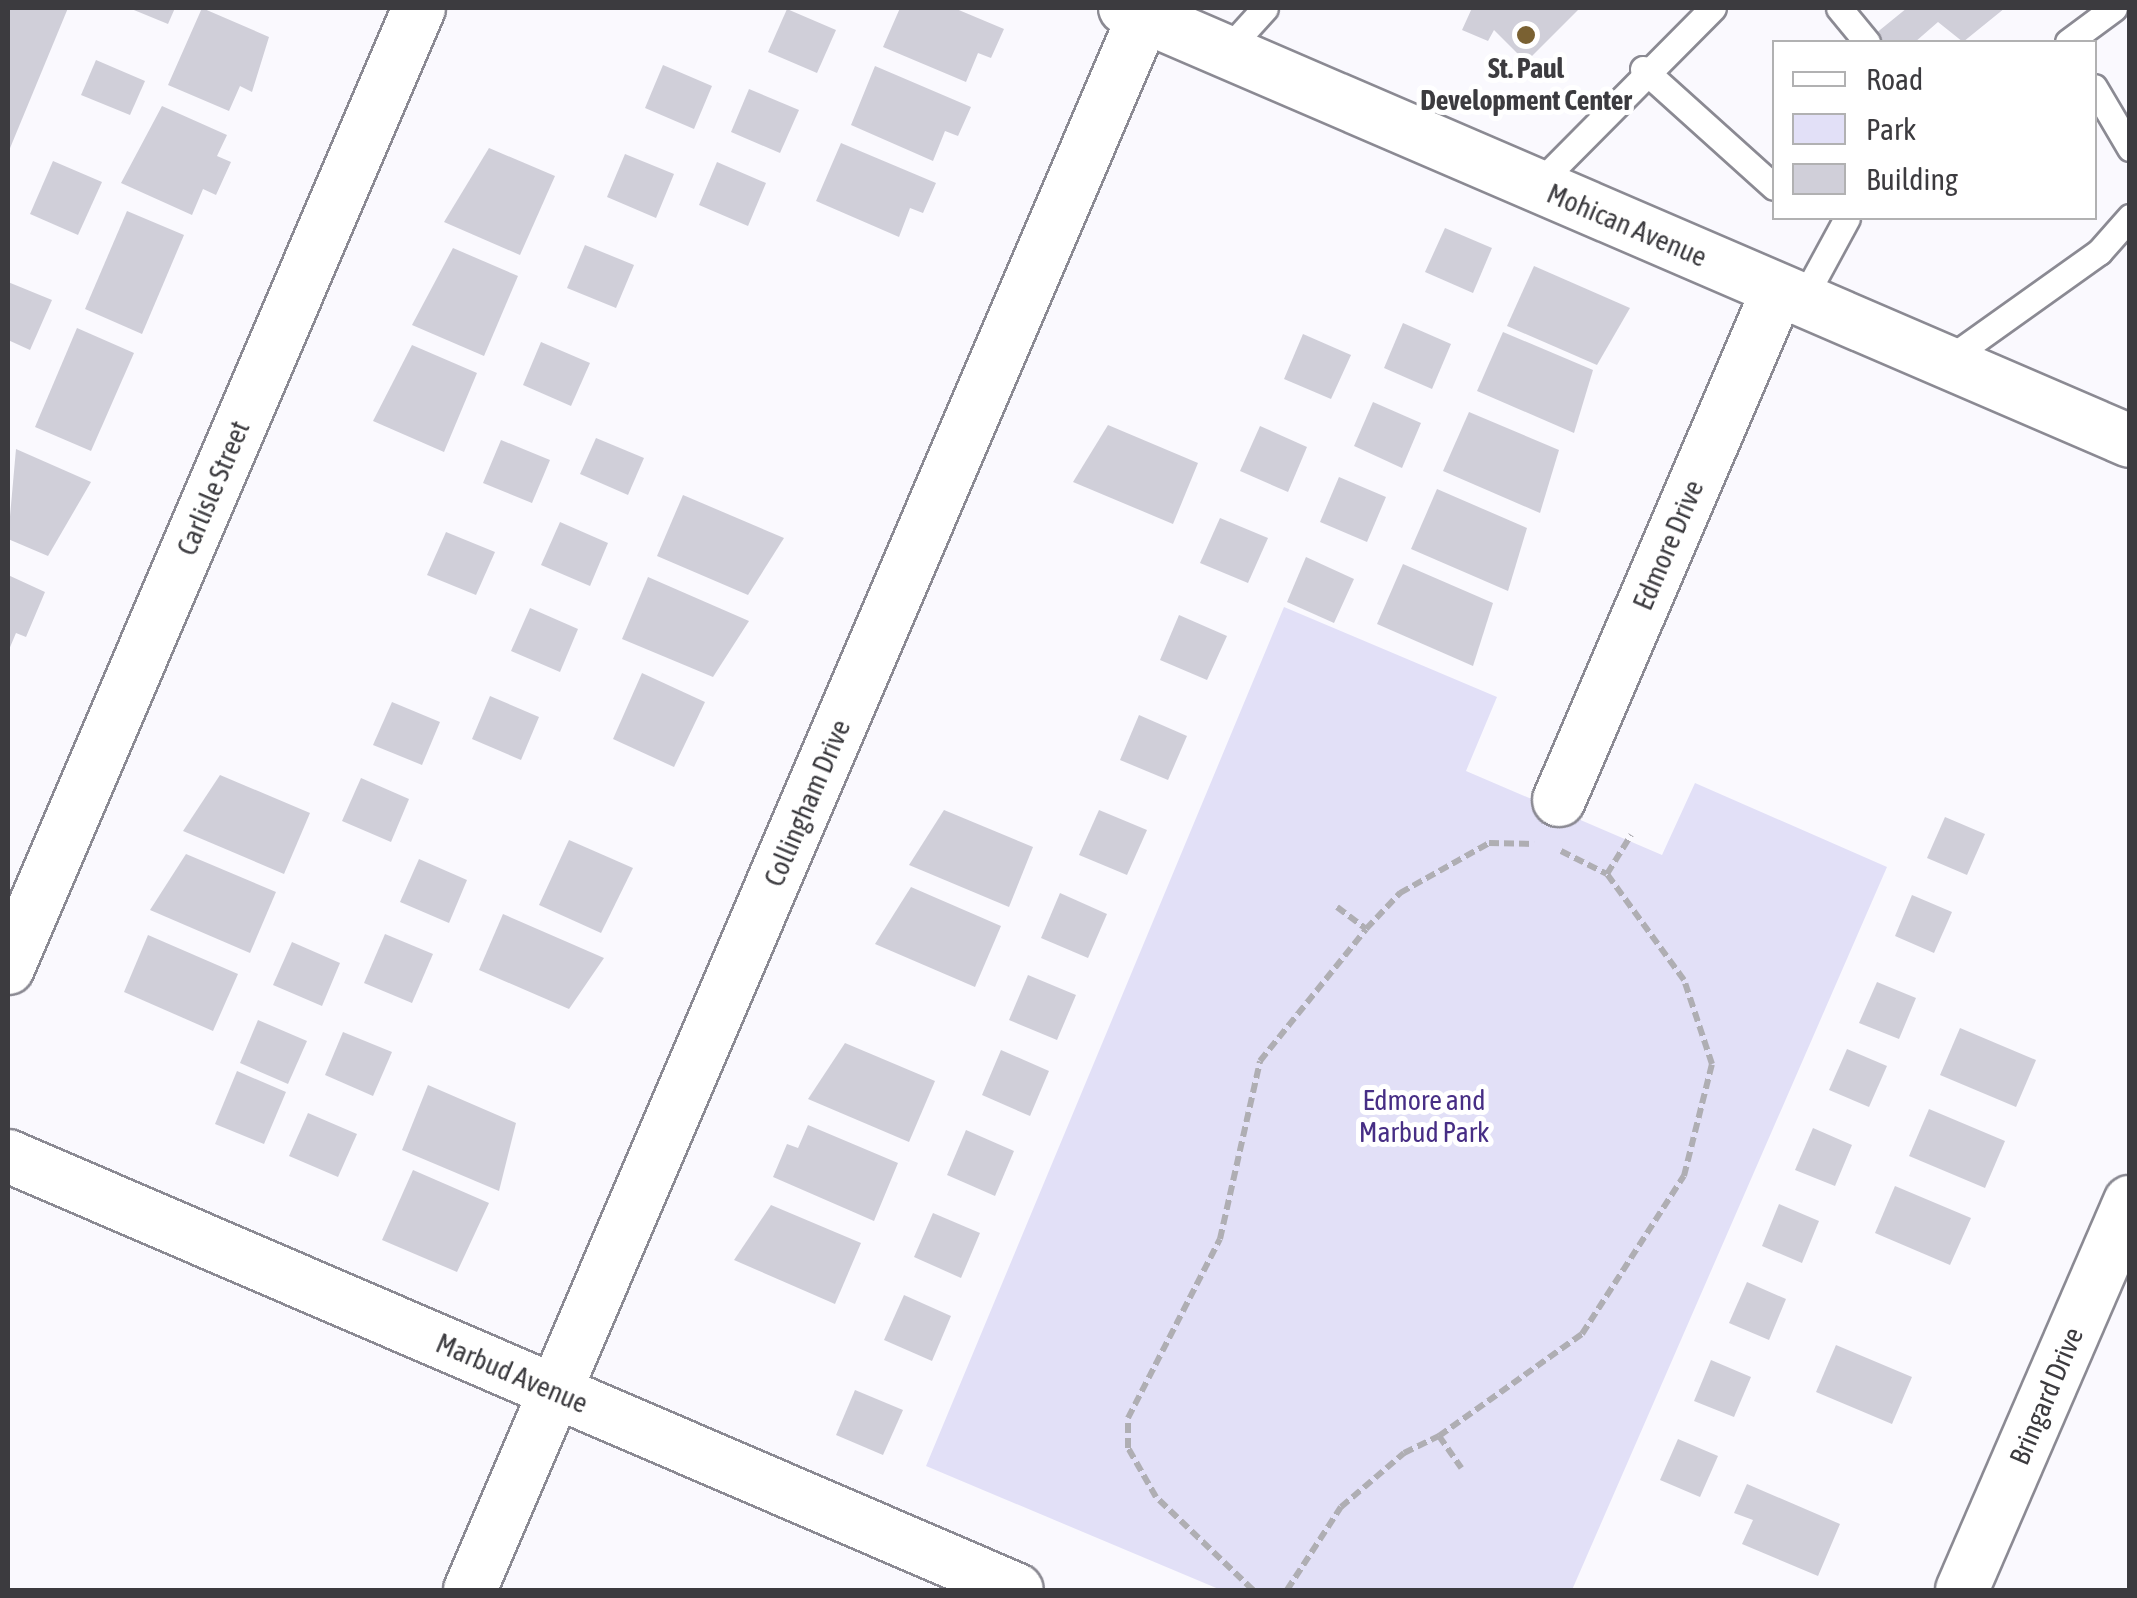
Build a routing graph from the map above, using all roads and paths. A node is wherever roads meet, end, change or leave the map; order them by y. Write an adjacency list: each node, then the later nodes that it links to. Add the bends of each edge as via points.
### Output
1 (419, 8): 25 (street, Carlisle Street)
2 (1265, 8): 9 (lane)
3 (1712, 8): 10 (lane)
4 (1838, 8): 7 (lane)
5 (2114, 8): 8 (lane)
6 (1134, 12): 9 (street, Mohican Avenue); 28 (street, Collingham Drive)
7 (1865, 40)
8 (2072, 40)
9 (1226, 52): 14 (street, Mohican Avenue)
10 (1643, 69): 13 (lane); 14 (lane)
11 (2097, 92): 12 (lane)
12 (2130, 148)
13 (1772, 185)
14 (1536, 186): 17 (street, Mohican Avenue)
15 (2130, 217): 18 (lane, via 2099,252)
16 (1843, 220): 17 (lane)
17 (1790, 295): 18 (street, Mohican Avenue); 20 (street, Edmore Drive)
18 (1945, 362): 19 (street, Mohican Avenue)
19 (2130, 441)
20 (1558, 800)
21 (1630, 835): 29 (path, via 1607,874 1684,980 1712,1064 1684,1176 1582,1334)
22 (1488, 843): 24 (path, via 1400,893)
23 (1337, 907): 24 (path)
24 (1366, 930): 33 (path, via 1260,1061 1220,1239 1128,1418 1128,1448 1156,1497)
25 (8, 968)
26 (8, 1156): 28 (street, Marbud Avenue)
27 (2130, 1202): 35 (street, Bringard Drive)
28 (556, 1392): 31 (street, Collingham Drive); 32 (street, Marbud Avenue)
29 (1439, 1436): 30 (path); 34 (path, via 1404,1452 1341,1507)
30 (1461, 1468)
31 (470, 1590)
32 (1017, 1590)
33 (1253, 1590)
34 (1287, 1590)
35 (1962, 1590)

